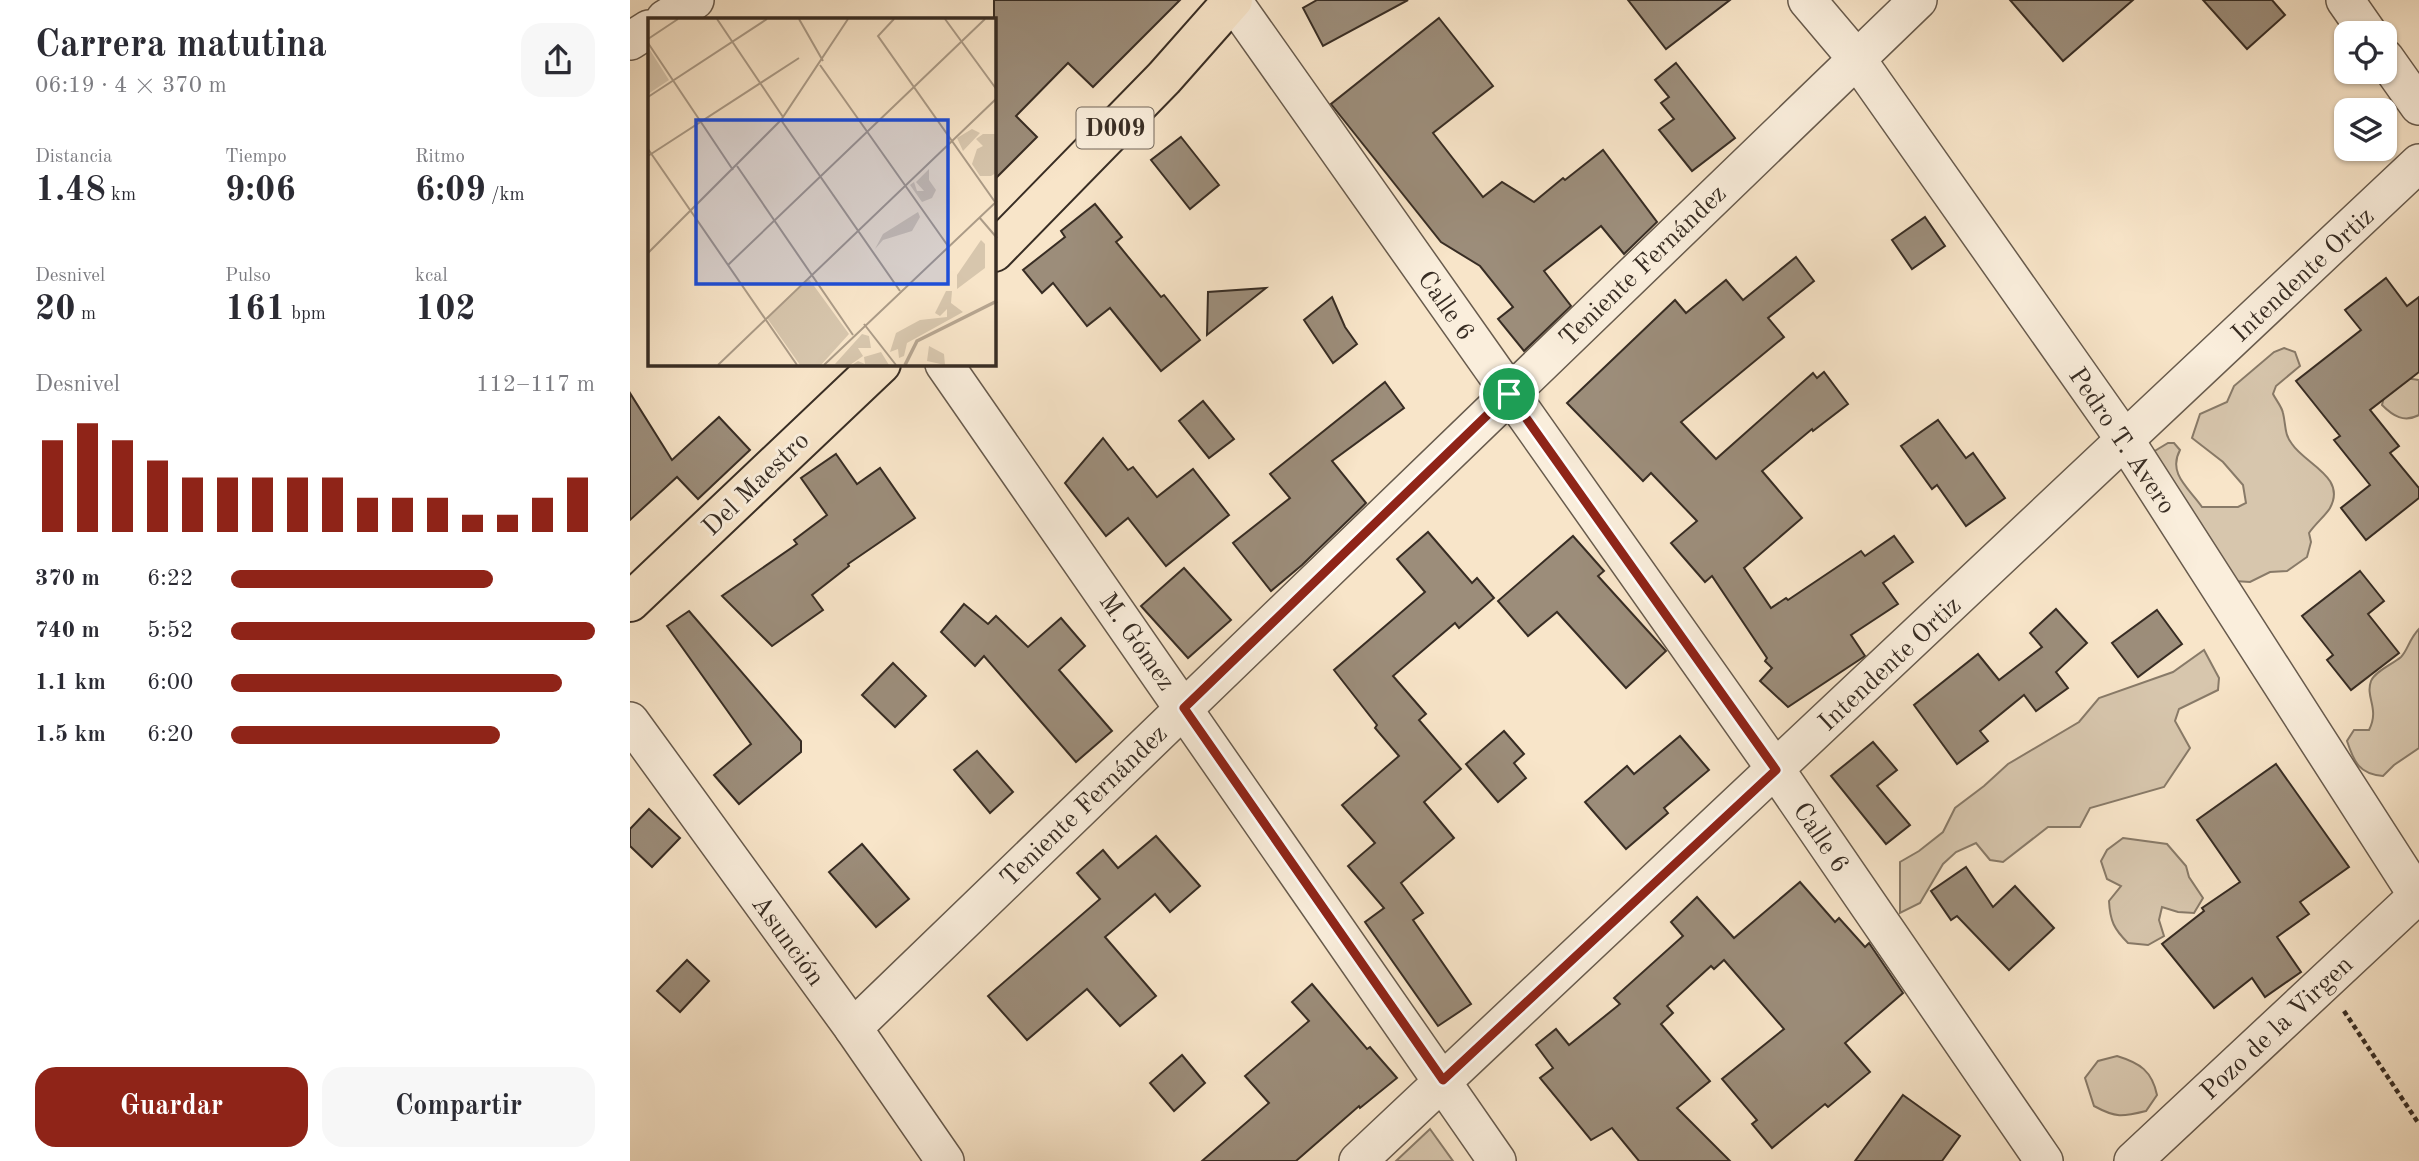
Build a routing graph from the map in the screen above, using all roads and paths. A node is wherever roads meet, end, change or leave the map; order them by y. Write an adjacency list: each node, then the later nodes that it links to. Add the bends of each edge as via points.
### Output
1 (648, 0): 7 (street)
2 (695, 0): 8 (street)
3 (1233, 0): 16 (main road, D009, via 1164,78); 19 (street, Calle 6)
4 (1807, 0): 12 (street, Pedro T. Avero)
5 (1918, 0): 12 (street, Teniente Fernández)
6 (2345, 0): 9 (street)
7 (662, 18)
8 (665, 18)
9 (2360, 21)
10 (648, 30): 11 (street)
11 (630, 41)
12 (1856, 58): 19 (street, Teniente Fernández); 20 (street, Pedro T. Avero)
13 (2397, 75): 14 (street)
14 (2419, 106)
15 (2419, 163): 20 (street, Intendente Ortiz)
16 (996, 250)
17 (878, 366): 21 (main road, Del Maestro)
18 (945, 366): 22 (street, M. Gómez)
19 (1509, 394): 22 (street, Teniente Fernández); 24 (street, Calle 6)
20 (2125, 440): 24 (street, Intendente Ortiz); 25 (street, Pedro T. Avero)
21 (630, 602)
22 (1184, 708): 27 (street, Teniente Fernández); 28 (street, M. Gómez)
23 (630, 721): 27 (street, Asunción)
24 (1776, 770): 28 (street, Intendente Ortiz); 33 (street, Calle 6)
25 (2418, 895): 26 (street, Pozo de la Virgen)
26 (2325, 982): 29 (path); 34 (street, Pozo de la Virgen)
27 (853, 1028): 30 (street, Asunción)
28 (1443, 1080): 31 (street, Intendente Ortiz); 32 (street, M. Gómez)
29 (2419, 1124)
30 (945, 1161)
31 (1358, 1161)
32 (1497, 1161)
33 (2044, 1161)
34 (2133, 1161)

